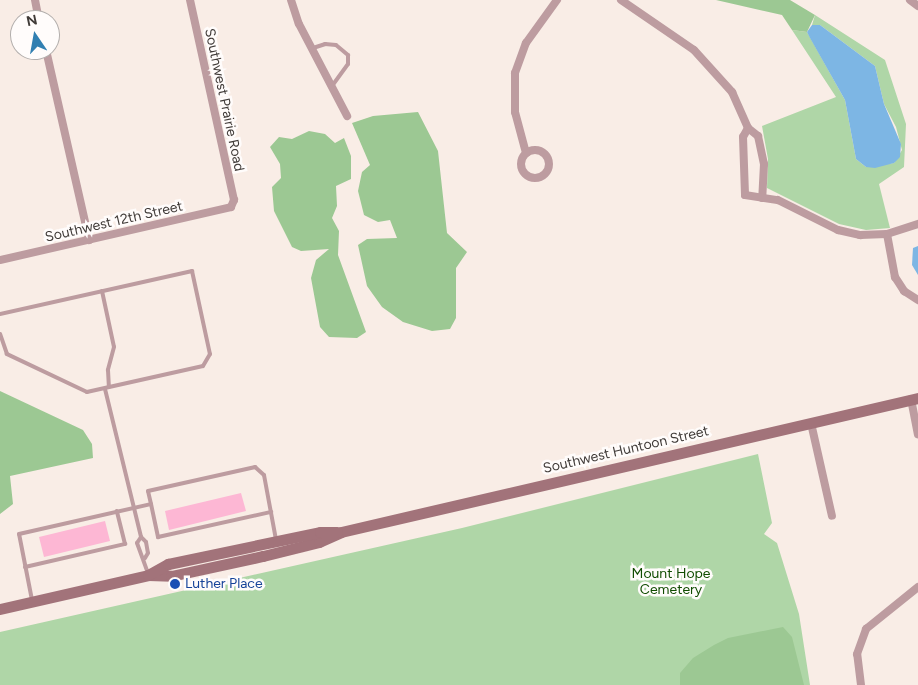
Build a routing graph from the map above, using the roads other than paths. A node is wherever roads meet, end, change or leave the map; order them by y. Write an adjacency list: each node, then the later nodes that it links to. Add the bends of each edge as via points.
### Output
1 (190, 0): 14 (street, Southwest Prairie Road)
2 (291, 0): 7 (street)
3 (556, 0): 12 (street, via 526,43 515,73 515,112)
4 (621, 0): 11 (street, via 694,50 708,64 732,92)
5 (910, 0): 6 (street)
6 (918, 6)
7 (313, 48): 9 (street); 9 (lane, via 328,44 346,50 348,64)
8 (48, 60): 17 (street)
9 (333, 86): 10 (street)
10 (347, 116)
11 (748, 128): 13 (street, via 758,136 761,147); 13 (street, via 743,137 745,195)
12 (526, 153)
13 (762, 198): 16 (street, via 792,205 847,233)
14 (232, 205): 17 (street, Southwest 12th Street, via 227,210)
15 (918, 224): 16 (street)
16 (887, 234): 20 (street, via 895,277 904,291)
17 (89, 240): 18 (street, Southwest 12th Street)
18 (0, 260)
19 (102, 291): 21 (lane); 23 (lane, via 114,347); 23 (lane, via 192,271 210,354 203,366)
20 (918, 300)
21 (0, 314)
22 (0, 334): 23 (lane, via 7,354 82,391)
23 (107, 388): 28 (lane)
24 (914, 399): 25 (main road, Southwest Huntoon Street); 26 (street)
25 (811, 423): 31 (street); 32 (main road, Southwest Huntoon Street)
26 (918, 434)
27 (151, 504): 28 (lane); 30 (lane, via 158,537); 30 (lane, via 148,491 255,467 264,475)
28 (134, 508): 29 (lane); 33 (lane)
29 (117, 511): 36 (lane, via 19,534); 36 (lane, via 125,544)
30 (271, 512): 34 (lane)
31 (832, 516)
32 (341, 532): 34 (main road, Southwest Huntoon Street, via 320,532); 37 (main road, Southwest Huntoon Street, via 319,542 180,574)
33 (141, 537): 35 (lane, via 146,542 148,554); 35 (lane, via 137,543 140,554)
34 (276, 540): 37 (main road, Southwest Huntoon Street, via 168,564)
35 (145, 558): 37 (lane)
36 (26, 567): 39 (lane)
37 (148, 574): 39 (main road, Southwest Huntoon Street)
38 (918, 587): 41 (street, via 866,629 857,654)
39 (32, 601): 40 (main road, Southwest Huntoon Street)
40 (0, 608)
41 (861, 685)

